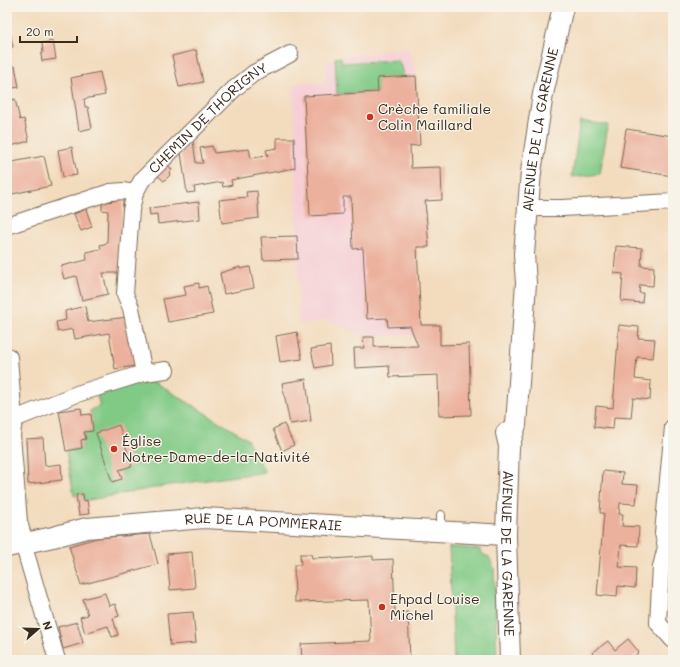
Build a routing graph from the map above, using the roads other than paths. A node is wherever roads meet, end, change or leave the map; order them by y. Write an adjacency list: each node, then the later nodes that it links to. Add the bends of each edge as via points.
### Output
1 (563, 7): 5 (street, AVENUE DE LA GARENNE, via 543,94)
2 (290, 54): 3 (street, CHEMIN DE THORIGNY, via 254,73 234,89 142,180)
3 (135, 193): 6 (street, via 110,192); 9 (street, via 131,210 125,294 132,308)
4 (673, 202): 5 (street)
5 (528, 208): 12 (street, AVENUE DE LA GARENNE, via 524,254 514,283 510,331 504,423 509,446)
6 (7, 226)
7 (7, 358): 11 (street)
8 (166, 370): 9 (street)
9 (144, 374): 11 (street, via 77,394)
10 (673, 427): 14 (street, via 663,533)
11 (9, 430): 13 (street, via 17,522)
12 (506, 534): 13 (street, RUE DE LA POMMERAIE, via 441,523 204,518 105,526); 17 (street, AVENUE DE LA GARENNE)
13 (15, 545): 16 (street)
14 (669, 551): 15 (street, via 661,567 658,622)
15 (673, 640)
16 (57, 660)
17 (510, 660)

